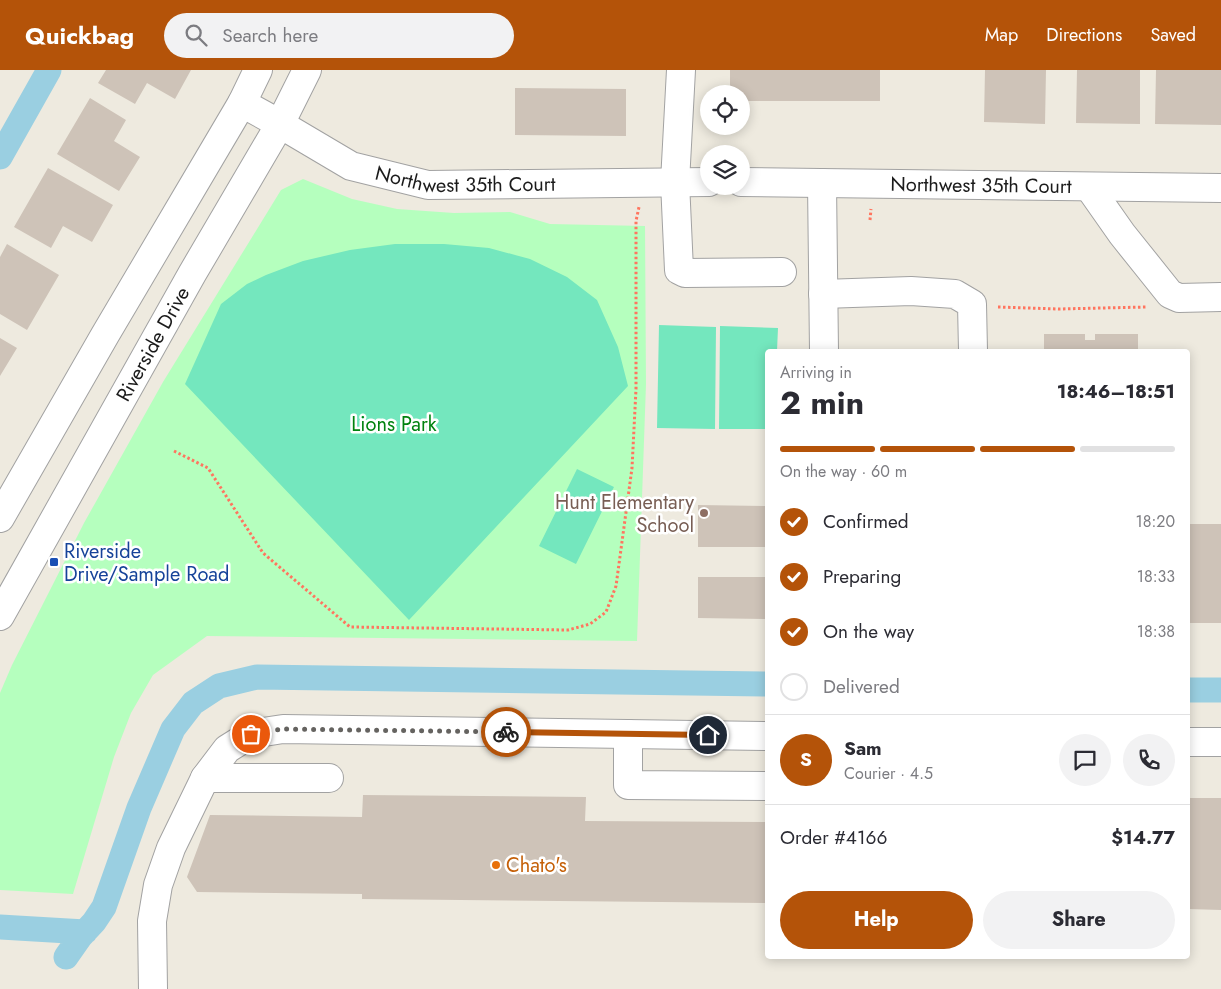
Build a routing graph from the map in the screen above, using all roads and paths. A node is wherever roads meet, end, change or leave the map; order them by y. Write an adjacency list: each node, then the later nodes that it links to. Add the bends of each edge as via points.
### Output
1 (258, 70): 4 (street)
2 (307, 70): 5 (street, Riverside Drive)
3 (681, 70): 7 (street)
4 (242, 103): 5 (street, Northwest 35th Court); 21 (street)
5 (280, 124): 6 (street, Northwest 35th Court, via 351,166 428,185); 22 (street, Riverside Drive, via 187,282)
6 (645, 182): 7 (street, Northwest 35th Court); 20 (path, via 636,221 636,389 632,468 616,586 606,612 590,624 568,630 350,627 263,553 208,468)
7 (675, 182): 8 (street, Northwest 35th Court); 13 (street, via 680,270 685,273)
8 (700, 182)
9 (750, 182): 10 (street, Northwest 35th Court)
10 (822, 183): 11 (street, Northwest 35th Court); 14 (street)
11 (1089, 187): 12 (street, Northwest 35th Court); 15 (street, via 1170,294 1179,298)
12 (1221, 188)
13 (782, 272)
14 (823, 294): 18 (street); 19 (street, via 911,290 955,294 972,304)
15 (1221, 297)
16 (990, 307): 17 (path)
17 (1148, 307)
18 (824, 349)
19 (973, 349)
20 (174, 451)
21 (0, 518)
22 (0, 616)
23 (628, 734): 24 (street); 27 (street, via 283,729 251,734 227,749); 29 (street, via 628,784)
24 (765, 736)
25 (1190, 742): 26 (street)
26 (1221, 742)
27 (204, 778): 28 (street); 30 (street, via 170,848 158,885 152,921)
28 (330, 778)
29 (765, 786)
30 (153, 989)

